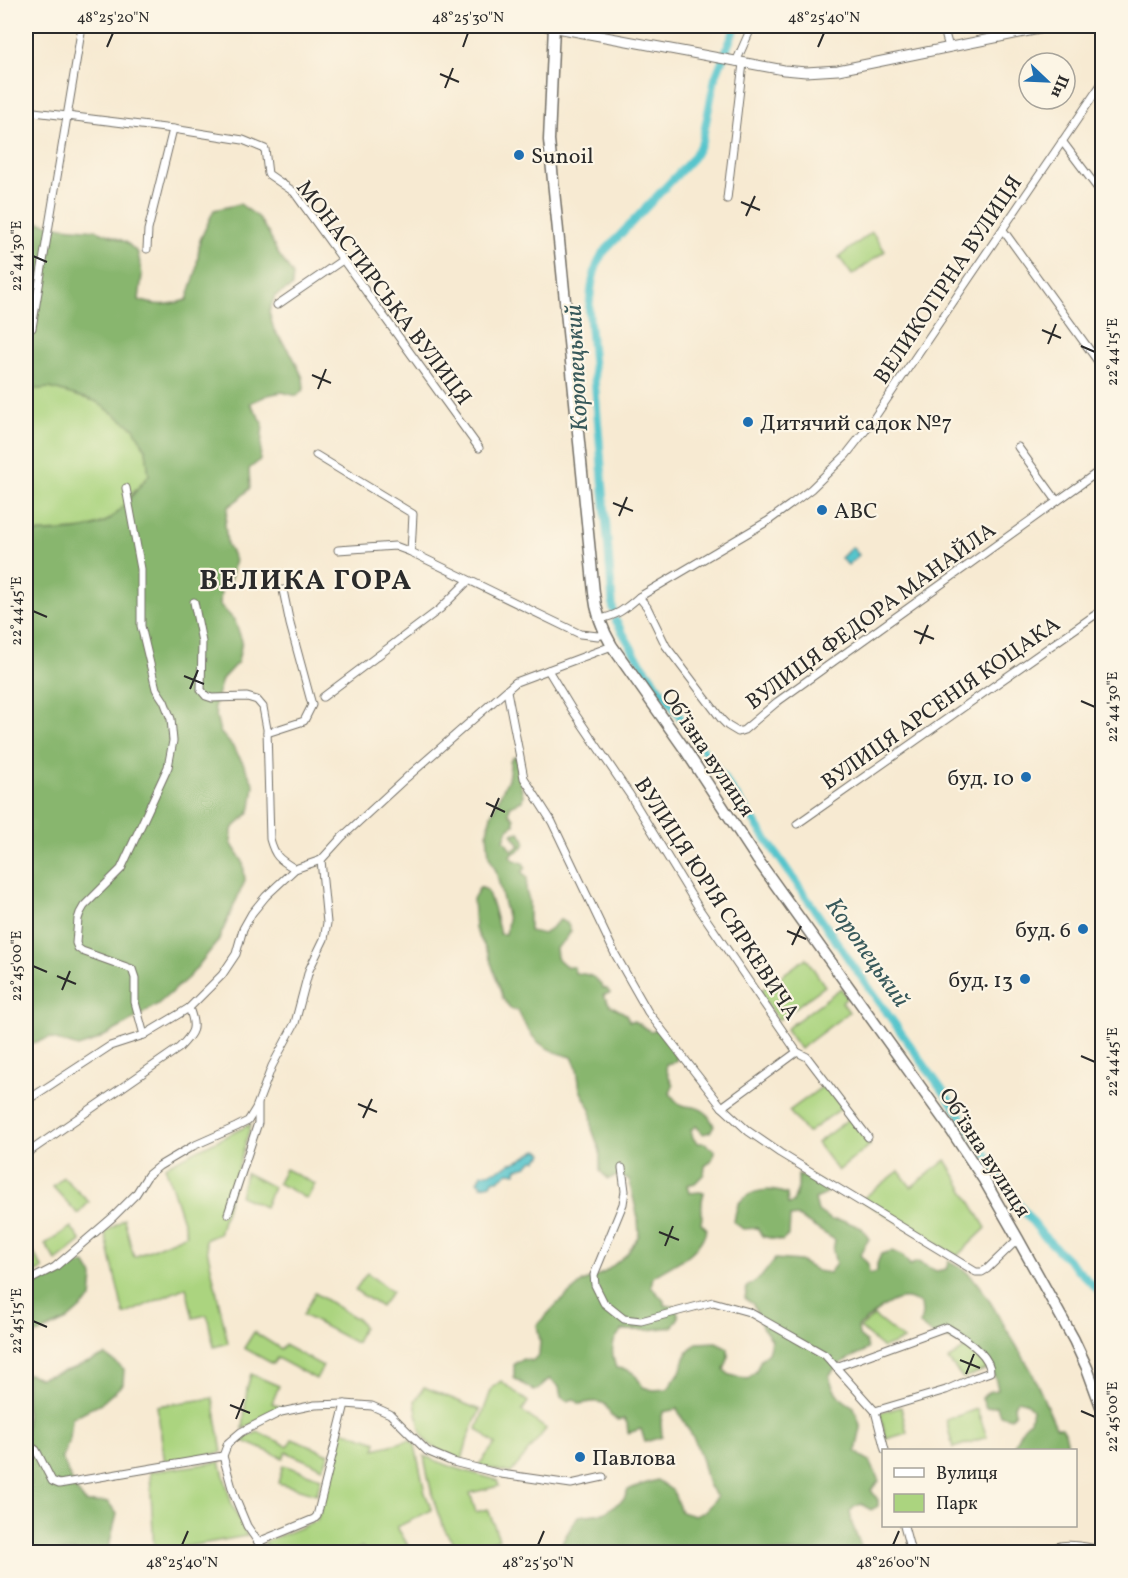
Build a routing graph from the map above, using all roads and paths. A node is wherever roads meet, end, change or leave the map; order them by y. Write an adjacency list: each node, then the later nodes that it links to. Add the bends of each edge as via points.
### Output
1 (82, 26): 10 (street)
2 (551, 26): 7 (main road); 34 (main road, Обʼїзна вулиця, via 549,148)
3 (752, 26): 7 (street)
4 (946, 26): 6 (street)
5 (1054, 26): 6 (main road)
6 (949, 47): 7 (main road, via 822,72 794,72)
7 (737, 62): 14 (street)
8 (1102, 83): 12 (street, ВЕЛИКОГІРНА ВУЛИЦЯ)
9 (26, 111): 10 (street, МОНАСТИРСЬКА ВУЛИЦЯ)
10 (67, 117): 11 (street, МОНАСТИРСЬКА ВУЛИЦЯ); 19 (street)
11 (173, 129): 16 (street, via 148,230); 17 (street, МОНАСТИРСЬКА ВУЛИЦЯ, via 243,140 265,148 268,174 294,192)
12 (1062, 141): 13 (street); 15 (street, ВЕЛИКОГІРНА ВУЛИЦЯ)
13 (1102, 194)
14 (727, 199)
15 (1002, 230): 20 (street); 31 (street, ВЕЛИКОГІРНА ВУЛИЦЯ, via 846,455 811,489 768,521)
16 (147, 249)
17 (344, 259): 18 (street); 22 (street, МОНАСТИРСЬКА ВУЛИЦЯ)
18 (278, 305)
19 (32, 328)
20 (1102, 368)
21 (1018, 447): 26 (street)
22 (479, 448)
23 (316, 455): 28 (street, via 413,514)
24 (1102, 469): 26 (street, ВУЛИЦЯ ФЕДОРА МАНАЙЛА)
25 (126, 488): 45 (street, via 141,569 141,626 156,689 171,719 173,741 168,767 121,869 80,913 76,943 82,951 132,969)
26 (1057, 501): 31 (street, ВУЛИЦЯ ФЕДОРА МАНАЙЛА, via 738,732 722,720 666,646)
27 (338, 550): 28 (street, via 395,546)
28 (411, 552): 29 (street)
29 (468, 581): 35 (street, via 580,634); 39 (street, via 440,609)
30 (283, 590): 40 (street, via 312,705 304,722)
31 (639, 597): 34 (street, ВЕЛИКОГІРНА ВУЛИЦЯ, via 620,613)
32 (194, 602): 40 (street, via 202,642 201,690 212,698 257,700 263,707)
33 (1102, 610): 41 (street, ВУЛИЦЯ АРСЕНІЯ КОЦАКА)
34 (599, 619): 35 (main road, Обʼїзна вулиця)
35 (605, 634): 36 (main road, Обʼїзна вулиця)
36 (612, 646): 37 (street); 54 (main road, Обʼїзна вулиця, via 757,859 947,1124)
37 (548, 670): 38 (street, via 516,682); 46 (street, ВУЛИЦЯ ЮРІЯ СЯРКЕВИЧА, via 700,910)
38 (507, 691): 42 (street, via 406,778); 49 (street, via 524,778 552,822 615,954 648,1012)
39 (323, 697)
40 (267, 733): 43 (street, via 270,839 278,859)
41 (797, 824)
42 (321, 860): 43 (street); 48 (street, via 327,923 324,939 309,970 295,1023)
43 (295, 869): 44 (street, via 252,913 236,954 222,975)
44 (189, 1008): 45 (street); 51 (street, via 195,1021 191,1035 180,1048)
45 (144, 1035): 47 (street, via 111,1046)
46 (797, 1053): 49 (street); 50 (street, ВУЛИЦЯ ЮРІЯ СЯРКЕВИЧА, via 807,1057)
47 (26, 1101)
48 (258, 1101): 53 (street, via 258,1123); 55 (street, via 248,1120 159,1166 114,1217 55,1267)
49 (722, 1107): 54 (street, via 780,1153 976,1272 987,1269)
50 (868, 1137)
51 (26, 1154)
52 (622, 1168): 56 (street, via 622,1204 594,1275 604,1303 624,1319 641,1321 713,1302 749,1312 825,1354)
53 (228, 1214)
54 (1018, 1239): 58 (main road, Обʼїзна вулиця, via 1074,1340)
55 (26, 1282)
56 (836, 1367): 59 (street); 59 (street, via 946,1328 981,1353 990,1365 986,1374)
57 (345, 1404): 62 (street, via 281,1412 241,1432 228,1443); 63 (street, via 390,1414 427,1451 453,1462 571,1484); 65 (street, via 317,1515)
58 (1102, 1409)
59 (876, 1411): 61 (street)
60 (26, 1443): 62 (street, via 36,1450 52,1481 59,1484)
61 (885, 1449)
62 (223, 1456): 65 (street, via 234,1495)
63 (603, 1477)
64 (904, 1527): 68 (street)
65 (258, 1542): 67 (street)
66 (1102, 1550): 69 (street, via 1064,1545)
67 (265, 1552)
68 (911, 1552)
69 (1046, 1552)

